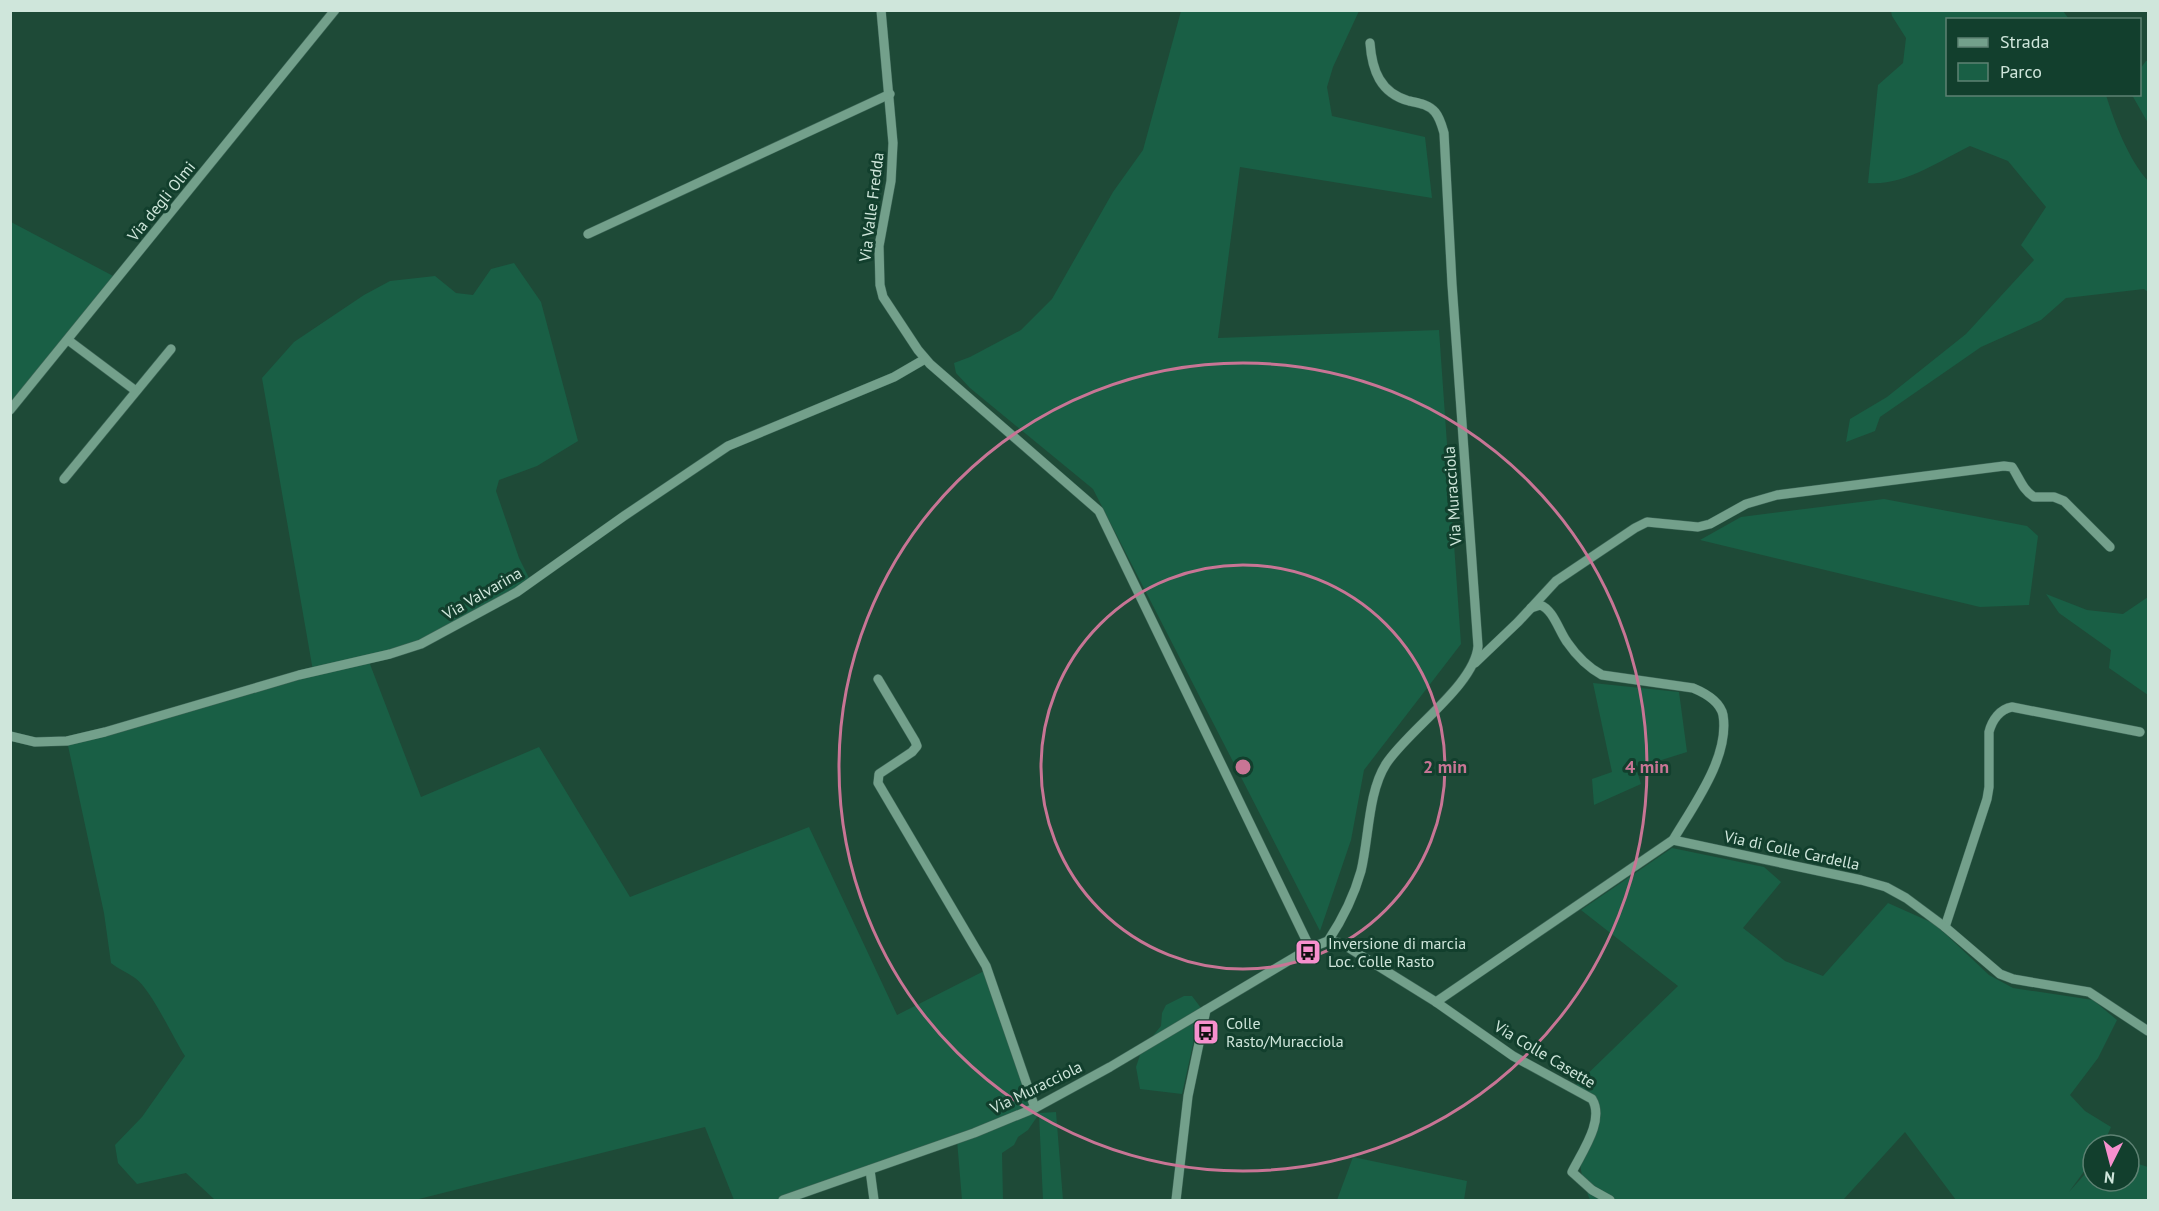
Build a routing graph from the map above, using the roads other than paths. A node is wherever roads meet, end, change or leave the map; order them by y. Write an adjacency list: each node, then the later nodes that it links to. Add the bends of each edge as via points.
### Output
1 (335, 10): 6 (street, Via degli Olmi)
2 (881, 10): 4 (street, Via Valle Fredda)
3 (1370, 43): 14 (street, Via Muracciola, via 1373,68 1383,85 1395,96 1431,108 1444,133 1478,646)
4 (890, 94): 5 (street); 8 (street, Via Valle Fredda, via 893,152 879,246 880,285 883,297)
5 (588, 234)
6 (68, 340): 9 (street); 10 (street, Via degli Olmi)
7 (171, 350): 9 (street)
8 (925, 359): 17 (street, Via Valvarina, via 894,377 728,446 517,592 422,644 76,739 40,743); 21 (street, Via Valle Fredda, via 1098,511)
9 (136, 391): 11 (street)
10 (10, 411)
11 (64, 479)
12 (2110, 547): 13 (street, via 2064,501 2034,497 2020,484 2012,467 2004,466 1777,495 1746,504 1698,527 1647,522 1556,582)
13 (1531, 608): 14 (street); 18 (street, via 1540,605 1549,609 1569,645 1602,675 1693,688 1706,693 1717,704 1723,714 1721,752)
14 (1473, 664): 20 (street, Via Muracciola, via 1460,684 1385,766 1373,803 1361,872)
15 (878, 679): 25 (street, via 916,746 879,774 878,783 986,966)
16 (2140, 732): 19 (street, via 2012,707 2000,712 1989,732 1987,799)
17 (10, 736)
18 (1673, 840): 19 (street, Via di Colle Cardella, via 1874,883 1906,898); 22 (street)
19 (1945, 927): 24 (street, Via di Colle Cardella, via 2000,974 2089,992)
20 (1328, 941): 21 (street, Via Muracciola); 22 (street, via 1341,943)
21 (1310, 948): 23 (street, Via Muracciola)
22 (1436, 1002): 30 (street, Via Colle Casette, via 1513,1056 1592,1099 1597,1120 1572,1172)
23 (1206, 1010): 25 (street, Via Muracciola); 29 (street, via 1188,1096)
24 (2148, 1031)
25 (1035, 1108): 26 (street, Via Muracciola)
26 (870, 1170): 27 (street, Via Muracciola); 28 (street)
27 (783, 1200)
28 (874, 1200)
29 (1176, 1200)
30 (1610, 1200)

